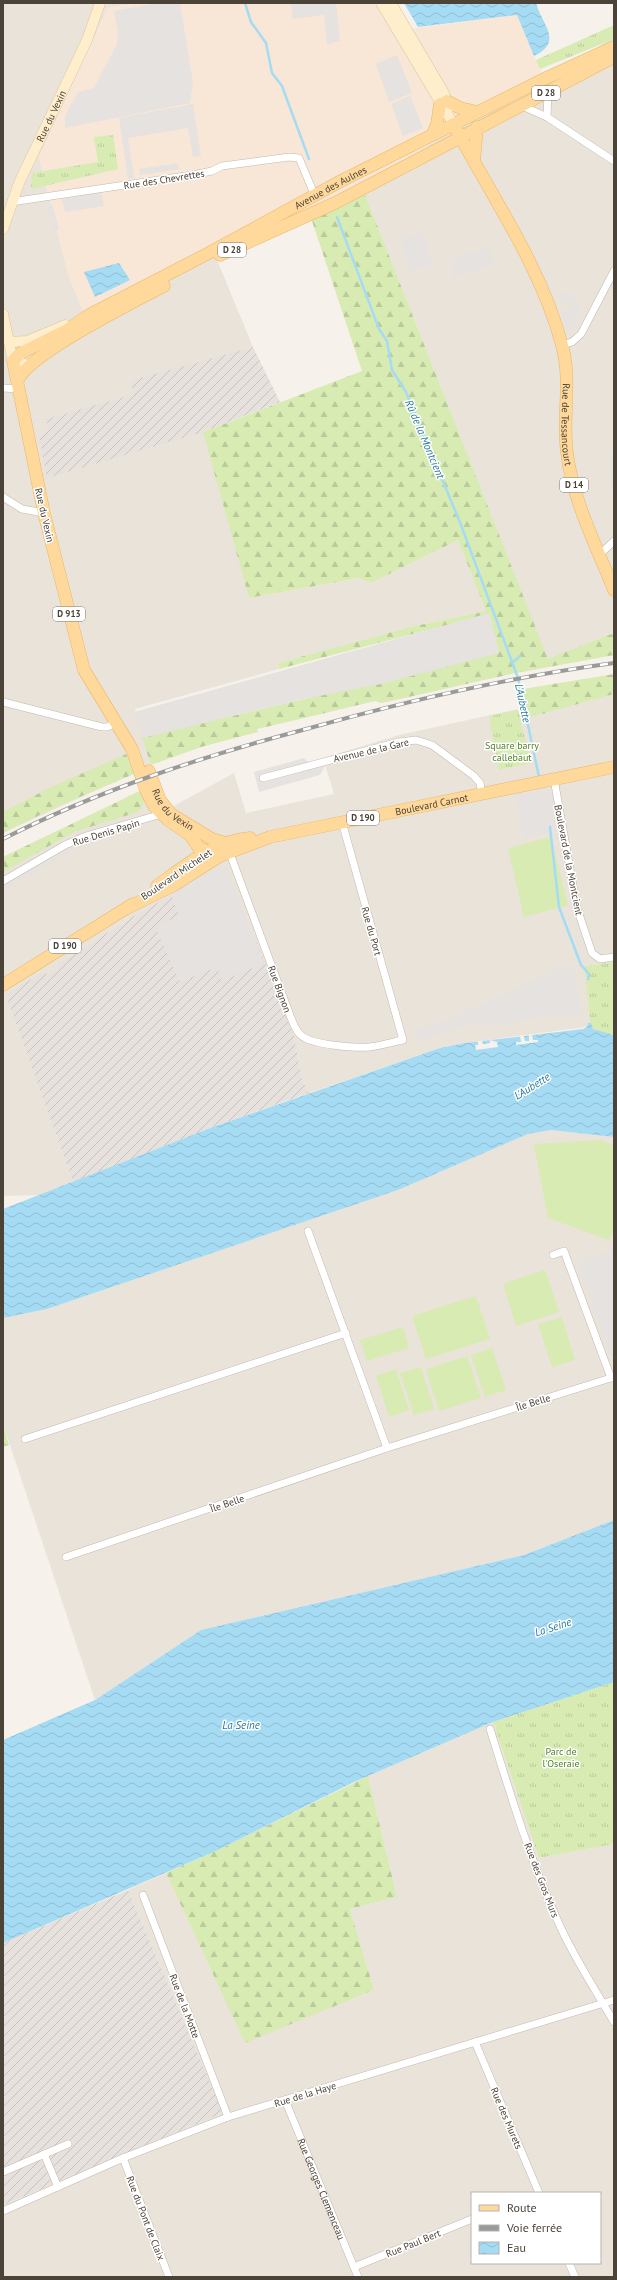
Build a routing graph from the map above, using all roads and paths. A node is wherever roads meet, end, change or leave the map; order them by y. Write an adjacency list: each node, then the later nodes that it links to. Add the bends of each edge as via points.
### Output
1 (100, 3): 19 (main road, Rue du Vexin, via 87,40)
2 (381, 3): 8 (main road, D 14)
3 (391, 3): 8 (main road, D 14)
4 (614, 47): 6 (main road, D 28)
5 (614, 57): 7 (main road, D 28)
6 (561, 72): 10 (main road, D 28); 15 (main road, via 553,79 465,122)
7 (548, 92): 9 (main road, D 28); 11 (street)
8 (444, 102): 10 (main road); 12 (main road, D 14); 14 (main road)
9 (520, 105): 11 (street); 13 (main road, D 28)
10 (478, 112): 12 (main road, D 28)
11 (547, 117): 16 (street)
12 (454, 124): 14 (main road, Avenue des Aulnes / D 28); 15 (main road, D 14)
13 (478, 127): 15 (main road, D 28); 17 (main road)
14 (433, 134): 18 (main road, Avenue des Aulnes / D 28)
15 (460, 136): 17 (main road, D 14); 27 (main road, D 28, via 335,203 215,258 99,321)
16 (614, 161)
17 (474, 162): 25 (main road, D 14, via 518,237 539,280)
18 (314, 196): 19 (street, Rue des Chevrettes, via 299,158 289,157 222,166 192,175); 23 (main road, Avenue des Aulnes / D 28)
19 (11, 202): 20 (main road, Rue du Vexin)
20 (3, 229)
21 (614, 270): 25 (street, via 581,334)
22 (3, 314): 24 (main road, Rue du Vexin / D 913)
23 (89, 315): 24 (main road, via 27,341); 26 (main road, D 28, via 67,330 20,353)
24 (9, 342): 26 (main road, Rue du Vexin / D 913)
25 (562, 346): 33 (main road, Rue de Tessancourt / D 14, via 568,374 565,422 570,472)
26 (14, 361): 27 (main road); 28 (main road, Rue du Vexin / D 913)
27 (29, 365): 28 (main road, D 28)
28 (19, 385): 29 (street); 31 (main road, Rue du Vexin / D 913)
29 (3, 388)
30 (3, 497): 31 (street, via 22,510)
31 (44, 513): 36 (main road, Rue du Vexin / D 913, via 80,660)
32 (614, 541): 33 (street)
33 (600, 554): 34 (main road, Rue de Tessancourt / D 14)
34 (614, 590)
35 (3, 702): 36 (street, via 102,727)
36 (118, 722): 41 (main road, Rue du Vexin / D 913, via 134,752 151,802)
37 (614, 767): 39 (main road, D 190)
38 (263, 778): 40 (street, Avenue de la Gare, via 399,742 416,740 432,745 465,768 480,783)
39 (550, 780): 40 (main road, Boulevard Carnot / D 190); 45 (street, Boulevard de la Montcient, via 577,908 592,953 600,959)
40 (482, 794): 42 (main road, Boulevard Carnot / D 190)
41 (166, 813): 43 (main road, Rue du Vexin / D 913, via 200,830); 44 (street, Rue Denis Papin, via 86,836)
42 (342, 822): 43 (main road, Boulevard Carnot / D 190, via 270,837 244,838); 47 (street, Rue du Port)
43 (213, 851): 46 (main road, Boulevard Michelet / D 190, via 174,885 127,908); 47 (street, Rue Bignon, via 296,1030 302,1037 310,1041 351,1047 369,1047)
44 (3, 881)
45 (614, 957)
46 (3, 984)
47 (403, 1040)
48 (308, 1231): 50 (street)
49 (553, 1255): 51 (street, Île Belle, via 564,1251)
50 (346, 1333): 52 (street); 53 (street)
51 (612, 1377): 53 (street, Île Belle)
52 (24, 1439)
53 (387, 1448): 54 (street, Île Belle)
54 (66, 1557)
55 (490, 1729): 58 (street, Rue des Gros Murs, via 548,1900)
56 (143, 1895): 62 (street, Rue de la Motte)
57 (614, 2000): 58 (street, Rue de la Haye)
58 (603, 2003): 59 (street, Rue des Gros Murs); 60 (street, Rue de la Haye)
59 (614, 2022)
60 (475, 2042): 61 (street, Rue de la Haye); 68 (street, Rue des Murets)
61 (285, 2100): 62 (street, Rue de la Haye); 72 (street, Rue Georges Clemenceau)
62 (228, 2117): 65 (street, Rue de la Haye)
63 (68, 2144): 64 (street)
64 (44, 2154): 66 (street); 67 (street)
65 (123, 2158): 67 (street, Rue de la Haye); 73 (street, Rue du Pont de Claix)
66 (3, 2172)
67 (58, 2187): 69 (street, Rue de la Haye)
68 (538, 2192)
69 (3, 2210)
70 (471, 2219): 72 (street, Rue Paul Bert)
71 (569, 2264): 75 (street)
72 (354, 2267): 74 (street, Rue Georges Clemenceau)
73 (169, 2277)
74 (358, 2277)
75 (575, 2277)

